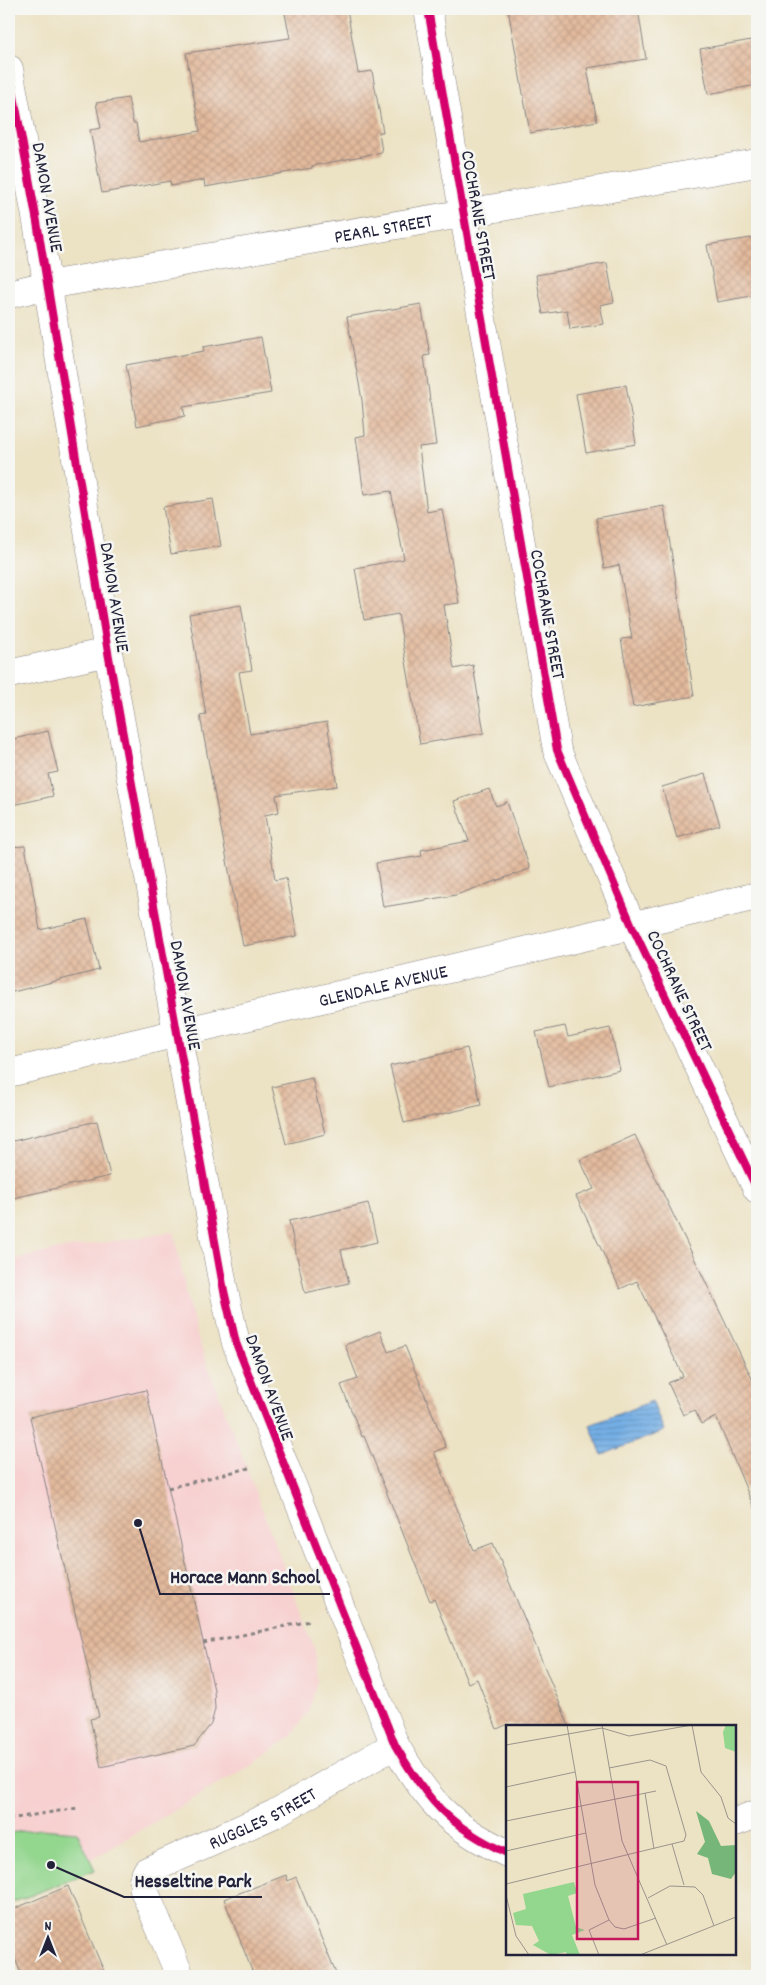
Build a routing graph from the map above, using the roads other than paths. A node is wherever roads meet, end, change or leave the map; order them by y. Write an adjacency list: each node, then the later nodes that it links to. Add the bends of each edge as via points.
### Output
1 (428, 9): 4 (street, COCHRANE STREET)
2 (9, 69): 5 (street, DAMON AVENUE)
3 (757, 162): 4 (street, PEARL STREET)
4 (464, 213): 5 (street, PEARL STREET); 10 (street, COCHRANE STREET, via 557,750)
5 (48, 285): 6 (street, PEARL STREET); 7 (street, DAMON AVENUE)
6 (9, 294)
7 (108, 652): 8 (street); 11 (street, DAMON AVENUE)
8 (9, 674)
9 (757, 896): 10 (street, GLENDALE AVENUE)
10 (632, 926): 11 (street, GLENDALE AVENUE); 13 (street, COCHRANE STREET)
11 (178, 1033): 12 (street, GLENDALE AVENUE); 14 (street, DAMON AVENUE, via 227,1308 242,1360)
12 (9, 1073)
13 (757, 1189)
14 (395, 1745): 17 (street, DAMON AVENUE, via 427,1797 442,1812 474,1836); 18 (street, RUGGLES STREET, via 274,1814 147,1871 143,1880 144,1890)
15 (757, 1814): 16 (street)
16 (736, 1822)
17 (506, 1852)
18 (180, 1976)

